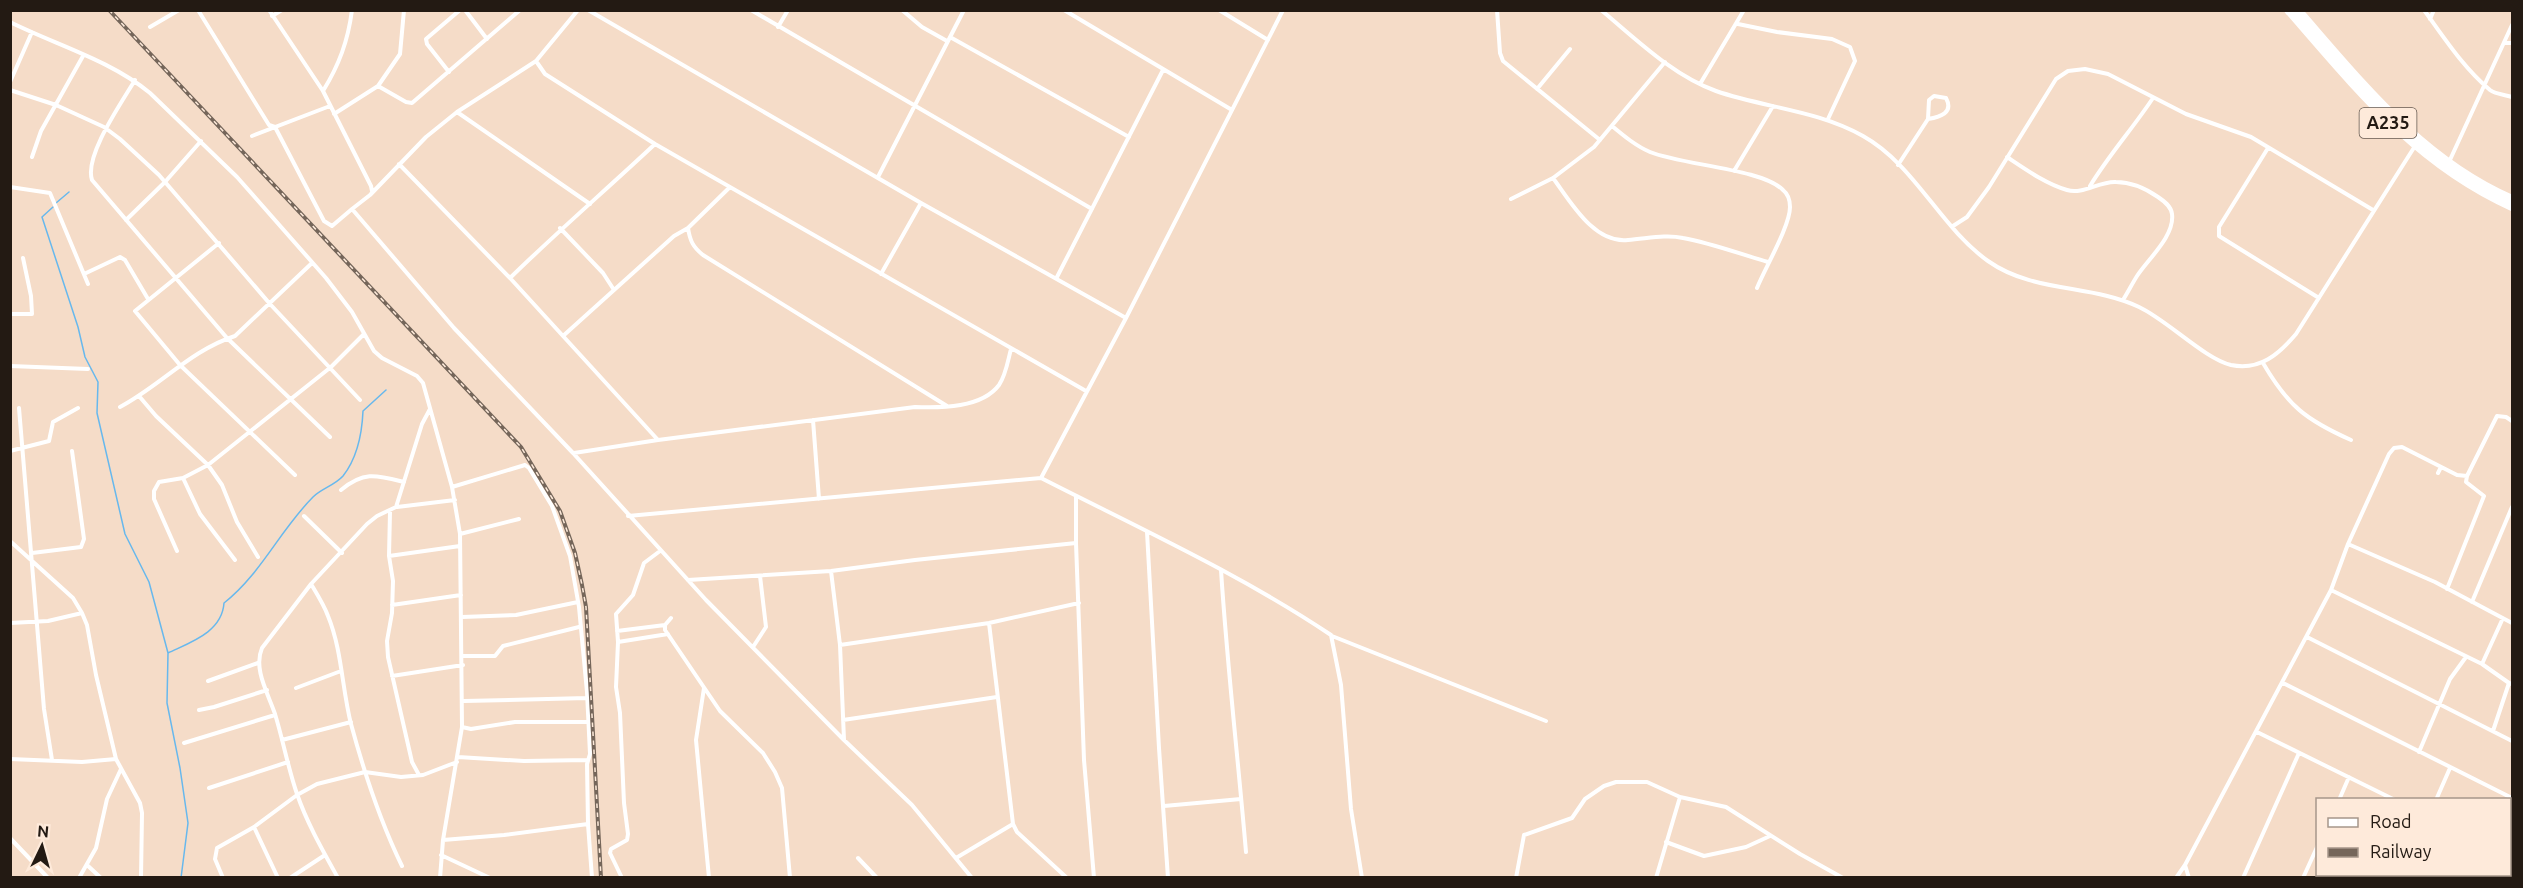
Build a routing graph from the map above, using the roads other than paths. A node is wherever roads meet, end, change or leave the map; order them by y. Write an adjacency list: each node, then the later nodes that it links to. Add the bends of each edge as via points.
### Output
1 (179, 10): 31 (street)
2 (198, 10): 66 (street, via 269,125)
3 (269, 10): 26 (street)
4 (282, 10): 26 (street)
5 (352, 10): 53 (street, via 348,37)
6 (404, 10): 50 (street, via 400,54)
7 (460, 10): 45 (street, via 426,39)
8 (465, 10): 35 (street)
9 (520, 10): 35 (street)
10 (578, 10): 42 (street)
11 (588, 10): 81 (street)
12 (751, 10): 32 (street)
13 (788, 10): 32 (street)
14 (902, 10): 36 (street, via 922,27)
15 (964, 10): 36 (street)
16 (1064, 10): 44 (street)
17 (1219, 10): 37 (street)
18 (1283, 10): 37 (street)
19 (1497, 10): 51 (street, via 1503,61)
20 (1601, 10): 43 (street)
21 (1744, 10): 29 (street)
22 (2288, 10): 73 (highway, A235, via 2371,105)
23 (2298, 10): 77 (highway, A235, via 2383,106)
24 (2424, 10): 27 (street)
25 (2434, 10): 27 (street)
26 (272, 16): 53 (street)
27 (2430, 19): 49 (street, via 2460,62)
28 (10, 22): 33 (street)
29 (1738, 24): 48 (street); 63 (street, via 1832,39 1850,46 1855,61)
30 (2512, 25): 34 (street)
31 (150, 27)
32 (778, 27): 58 (street)
33 (32, 32): 41 (street); 47 (street)
34 (2511, 33): 38 (street)
35 (487, 39): 45 (street)
36 (948, 39): 58 (street); 69 (street)
37 (1268, 40): 60 (street)
38 (2504, 43): 39 (street); 49 (street)
39 (2512, 43)
40 (1570, 50): 51 (street)
41 (83, 56): 46 (street); 56 (street)
42 (536, 61): 61 (street); 72 (street, via 545,74)
43 (1665, 62): 48 (street); 65 (street)
44 (1163, 70): 60 (street); 69 (street)
45 (448, 72): 50 (street, via 410,104)
46 (135, 80): 67 (street); 70 (street)
47 (10, 82)
48 (1700, 84): 59 (street)
49 (2486, 84): 54 (street, via 2491,91); 77 (street)
50 (378, 86): 62 (street)
51 (1537, 89): 71 (street)
52 (10, 90): 56 (street)
53 (323, 92): 57 (street)
54 (2512, 97)
55 (2153, 98): 74 (street, via 2212,125 2251,137); 76 (street, via 2108,74 2085,69 2068,71 2056,79); 86 (street, via 2109,154)
56 (56, 105): 67 (street); 75 (street)
57 (330, 106): 62 (street); 66 (street)
58 (915, 106): 81 (street); 94 (street)
59 (1773, 106): 63 (street); 80 (street)
60 (1232, 110): 117 (street)
61 (457, 112): 78 (street); 91 (street)
62 (334, 114): 87 (street)
63 (1828, 119): 79 (street, via 1868,139)
64 (1928, 119): 64 (street, via 1929,100 1934,96 1946,98 1949,104 1944,115); 79 (street)
65 (1612, 126): 71 (street); 80 (street, via 1650,152)
66 (275, 127): 68 (street); 93 (street, via 327,224 332,226)
67 (106, 128): 83 (street); 96 (street, via 90,173)
68 (252, 136)
69 (1129, 137): 94 (street)
70 (201, 141): 83 (street); 103 (street)
71 (1600, 141): 82 (street)
72 (655, 144): 85 (street); 91 (street)
73 (2415, 146): 92 (highway, A235, via 2463,181); 95 (street)
74 (2268, 148): 95 (street); 112 (street, via 2219,227 2219,237)
75 (32, 157)
76 (2007, 157): 86 (street, via 2066,190 2078,192); 97 (street, via 1967,217)
77 (2448, 163): 89 (highway, A235)
78 (399, 164): 87 (street); 107 (street)
79 (1898, 165): 97 (street)
80 (1734, 171): 102 (street, via 1770,181 1788,196 1788,219)
81 (878, 177): 90 (street)
82 (1552, 178): 88 (street); 102 (street, via 1597,230 1611,239 1682,237)
83 (165, 182): 96 (street); 100 (street)
84 (10, 186): 104 (street, via 50,193)
85 (730, 187): 99 (street); 105 (street)
86 (2089, 187): 114 (street, via 2112,181 2131,183 2157,195 2172,211 2172,222 2159,249)
87 (372, 191): 93 (street)
88 (1511, 199)
89 (2512, 199)
90 (921, 203): 105 (street); 106 (street)
91 (591, 204): 98 (street)
92 (2512, 207)
93 (352, 209): 145 (street, via 454,328)
94 (1092, 209): 106 (street)
95 (2373, 210): 112 (street)
96 (126, 220): 108 (street)
97 (1953, 226): 114 (street, via 1987,260 2016,277)
98 (560, 228): 107 (street); 111 (street)
99 (687, 228): 111 (street); 131 (street, via 690,241 704,255)
100 (219, 243): 108 (street); 115 (street)
101 (24, 258): 116 (street, via 32,314)
102 (1768, 262): 110 (street)
103 (312, 263): 115 (street); 118 (street, via 352,312)
104 (84, 274): 109 (street); 113 (street, via 120,257)
105 (880, 274): 121 (street)
106 (1057, 277): 117 (street)
107 (510, 278): 119 (street)
108 (174, 279): 113 (street); 120 (street)
109 (88, 284)
110 (1757, 288)
111 (614, 290): 119 (street)
112 (2319, 298): 122 (street, via 2284,348)
113 (148, 299): 123 (street, via 135,311)
114 (2123, 300): 122 (street, via 2230,365)
115 (270, 304): 120 (street, via 235,336); 125 (street)
116 (10, 314)
117 (1126, 318): 127 (street)
118 (364, 334): 125 (street); 135 (street, via 382,358 417,376)
119 (563, 336): 140 (street)
120 (227, 338): 123 (street); 129 (street)
121 (1011, 349): 127 (street); 131 (street, via 1000,383 990,394)
122 (2263, 363): 141 (street, via 2294,407 2323,428)
123 (180, 365): 128 (street); 138 (street)
124 (10, 366): 126 (street)
125 (331, 367): 129 (street); 130 (street)
126 (88, 369)
127 (1086, 391): 152 (street)
128 (139, 396): 132 (street); 146 (street)
129 (290, 399): 138 (street); 139 (street)
130 (360, 400)
131 (947, 406): 136 (street)
132 (120, 407)
133 (19, 408): 142 (street)
134 (78, 408): 142 (street, via 53,422 49,441)
135 (430, 408): 153 (street); 154 (street)
136 (813, 420): 140 (street); 157 (street)
137 (2512, 421): 150 (street, via 2497,416)
138 (248, 431): 146 (street); 149 (street)
139 (330, 437)
140 (658, 440): 145 (street)
141 (2351, 440)
142 (21, 449): 143 (street); 173 (street)
143 (10, 451)
144 (72, 451): 173 (street, via 83,544)
145 (573, 453): 163 (street)
146 (208, 465): 151 (street); 176 (street)
147 (2441, 467): 148 (street); 150 (street); 169 (street, via 2402,447 2394,448)
148 (2438, 473)
149 (295, 475)
150 (2467, 476): 184 (street, via 2466,482 2484,496)
151 (183, 478): 172 (street, via 159,483 154,491 154,500); 177 (street, via 200,514)
152 (1041, 478): 156 (street); 157 (street)
153 (404, 482): 155 (street, via 369,475); 159 (street)
154 (452, 487): 158 (street); 187 (street, via 522,464 529,468 554,512 570,556)
155 (341, 490)
156 (1076, 496): 165 (street); 168 (street)
157 (819, 499): 163 (street)
158 (454, 500): 159 (street); 166 (street)
159 (396, 507): 161 (street)
160 (2512, 507): 188 (street)
161 (390, 512): 174 (street, via 367,524); 175 (street)
162 (304, 516): 174 (street)
163 (628, 516): 171 (street)
164 (519, 519): 166 (street)
165 (1147, 532): 179 (street); 259 (street)
166 (460, 534): 170 (street)
167 (10, 542): 178 (street)
168 (1076, 543): 180 (street); 189 (street)
169 (2348, 544): 184 (street); 185 (street)
170 (460, 546): 175 (street); 186 (street)
171 (660, 551): 182 (street); 201 (street, via 644,563 633,595 616,615)
172 (177, 552)
173 (32, 553): 178 (street)
174 (342, 553): 183 (street)
175 (389, 556): 190 (street)
176 (258, 557)
177 (236, 560)
178 (32, 561): 191 (street, via 73,597); 195 (street)
179 (1221, 569): 203 (street); 258 (street)
180 (831, 571): 181 (street); 206 (street)
181 (760, 576): 182 (street); 207 (street, via 766,627)
182 (688, 580): 207 (street)
183 (311, 584): 210 (street, via 262,648); 213 (street, via 328,616)
184 (2447, 589): 188 (street)
185 (2331, 590): 204 (street); 209 (street)
186 (461, 595): 190 (street); 192 (street)
187 (578, 602): 192 (street, via 516,615); 200 (street)
188 (2472, 602): 194 (street)
189 (1079, 603): 198 (street); 293 (street, via 1084,760)
190 (392, 605): 214 (street, via 387,641)
191 (82, 612): 195 (street); 241 (street)
192 (462, 617): 208 (street)
193 (671, 618): 199 (street)
194 (2503, 618): 196 (street); 211 (street)
195 (37, 622): 197 (street); 243 (street)
196 (2512, 622)
197 (10, 623)
198 (989, 623): 206 (street); 221 (street)
199 (665, 625): 201 (street); 202 (street)
200 (579, 627): 208 (street, via 503,646 495,656); 222 (street)
201 (617, 631): 205 (street)
202 (668, 634): 205 (street); 219 (street)
203 (1331, 635): 228 (street); 295 (street, via 1341,685 1351,809)
204 (2307, 637): 216 (street); 224 (street)
205 (618, 642): 287 (street, via 616,687 628,834 627,840 610,853)
206 (840, 645): 227 (street)
207 (753, 647): 235 (street)
208 (463, 656): 212 (street)
209 (2466, 657): 211 (street); 224 (street, via 2450,679)
210 (258, 663): 215 (street); 220 (street)
211 (2482, 664): 217 (street)
212 (463, 665): 214 (street); 223 (street)
213 (341, 671): 218 (street); 229 (street)
214 (392, 676): 249 (street, via 412,762)
215 (208, 681)
216 (2283, 683): 233 (street); 238 (street)
217 (2511, 684): 232 (street)
218 (296, 688)
219 (704, 688): 288 (street, via 696,740); 289 (street, via 720,711 763,753 775,772 782,788)
220 (267, 690): 225 (street); 226 (street)
221 (997, 697): 227 (street); 260 (street)
222 (587, 698): 223 (street); 230 (street)
223 (464, 701): 231 (street)
224 (2440, 705): 232 (street); 238 (street)
225 (199, 710)
226 (275, 715): 234 (street); 237 (street)
227 (843, 720): 235 (street)
228 (1546, 721)
229 (351, 722): 234 (street); 248 (street)
230 (588, 722): 231 (street, via 514,722); 244 (street)
231 (462, 728): 242 (street)
232 (2493, 731): 236 (street)
233 (2257, 732): 239 (street); 274 (street)
234 (282, 740): 245 (street)
235 (844, 740): 272 (street, via 912,805)
236 (2512, 741)
237 (184, 743)
238 (2419, 752): 246 (street)
239 (2299, 753): 250 (street); 301 (street)
240 (10, 759): 243 (street)
241 (116, 759): 243 (street); 247 (street)
242 (457, 759): 244 (street); 249 (street); 265 (street)
243 (52, 760)
244 (588, 760): 261 (street)
245 (288, 762): 251 (street); 252 (street)
246 (2450, 768): 256 (street); 257 (street)
247 (121, 769): 273 (street, via 107,799 96,848); 279 (street, via 142,813)
248 (365, 772): 249 (street); 252 (street, via 317,784); 275 (street)
249 (419, 775)
250 (2349, 777): 254 (street); 255 (street)
251 (209, 788)
252 (297, 795): 262 (street); 269 (street)
253 (1680, 796): 263 (street, via 1726,807); 266 (street); 296 (street, via 1647,782 1604,786 1585,799 1572,818 1524,836)
254 (2339, 798)
255 (2391, 798)
256 (2437, 798)
257 (2512, 798)
258 (1241, 799): 259 (street); 268 (street)
259 (1164, 806): 294 (street)
260 (1013, 824): 272 (street); 292 (street)
261 (588, 825): 265 (street); 286 (street)
262 (254, 827): 280 (street, via 214,852); 281 (street)
263 (1770, 836): 266 (street, via 1746,847 1704,856); 298 (street)
264 (10, 838): 276 (street)
265 (443, 840): 270 (street)
266 (1666, 842): 297 (street)
267 (2316, 849): 302 (street)
268 (1246, 852)
269 (325, 855): 282 (street); 283 (street)
270 (441, 855): 284 (street); 285 (street)
271 (858, 858): 290 (street)
272 (956, 858): 291 (street)
273 (87, 865): 277 (street); 278 (street)
274 (2185, 865): 299 (street); 300 (street)
275 (402, 866)
276 (48, 878)
277 (79, 878)
278 (101, 878)
279 (141, 878)
280 (223, 878)
281 (278, 878)
282 (290, 878)
283 (338, 878)
284 (440, 878)
285 (490, 878)
286 (592, 878)
287 (622, 878)
288 (709, 878)
289 (790, 878)
290 (877, 878)
291 (972, 878)
292 (1067, 878)
293 (1094, 878)
294 (1168, 878)
295 (1362, 878)
296 (1515, 878)
297 (1656, 878)
298 (1843, 878)
299 (2176, 878)
300 (2189, 878)
301 (2243, 878)
302 (2303, 878)

